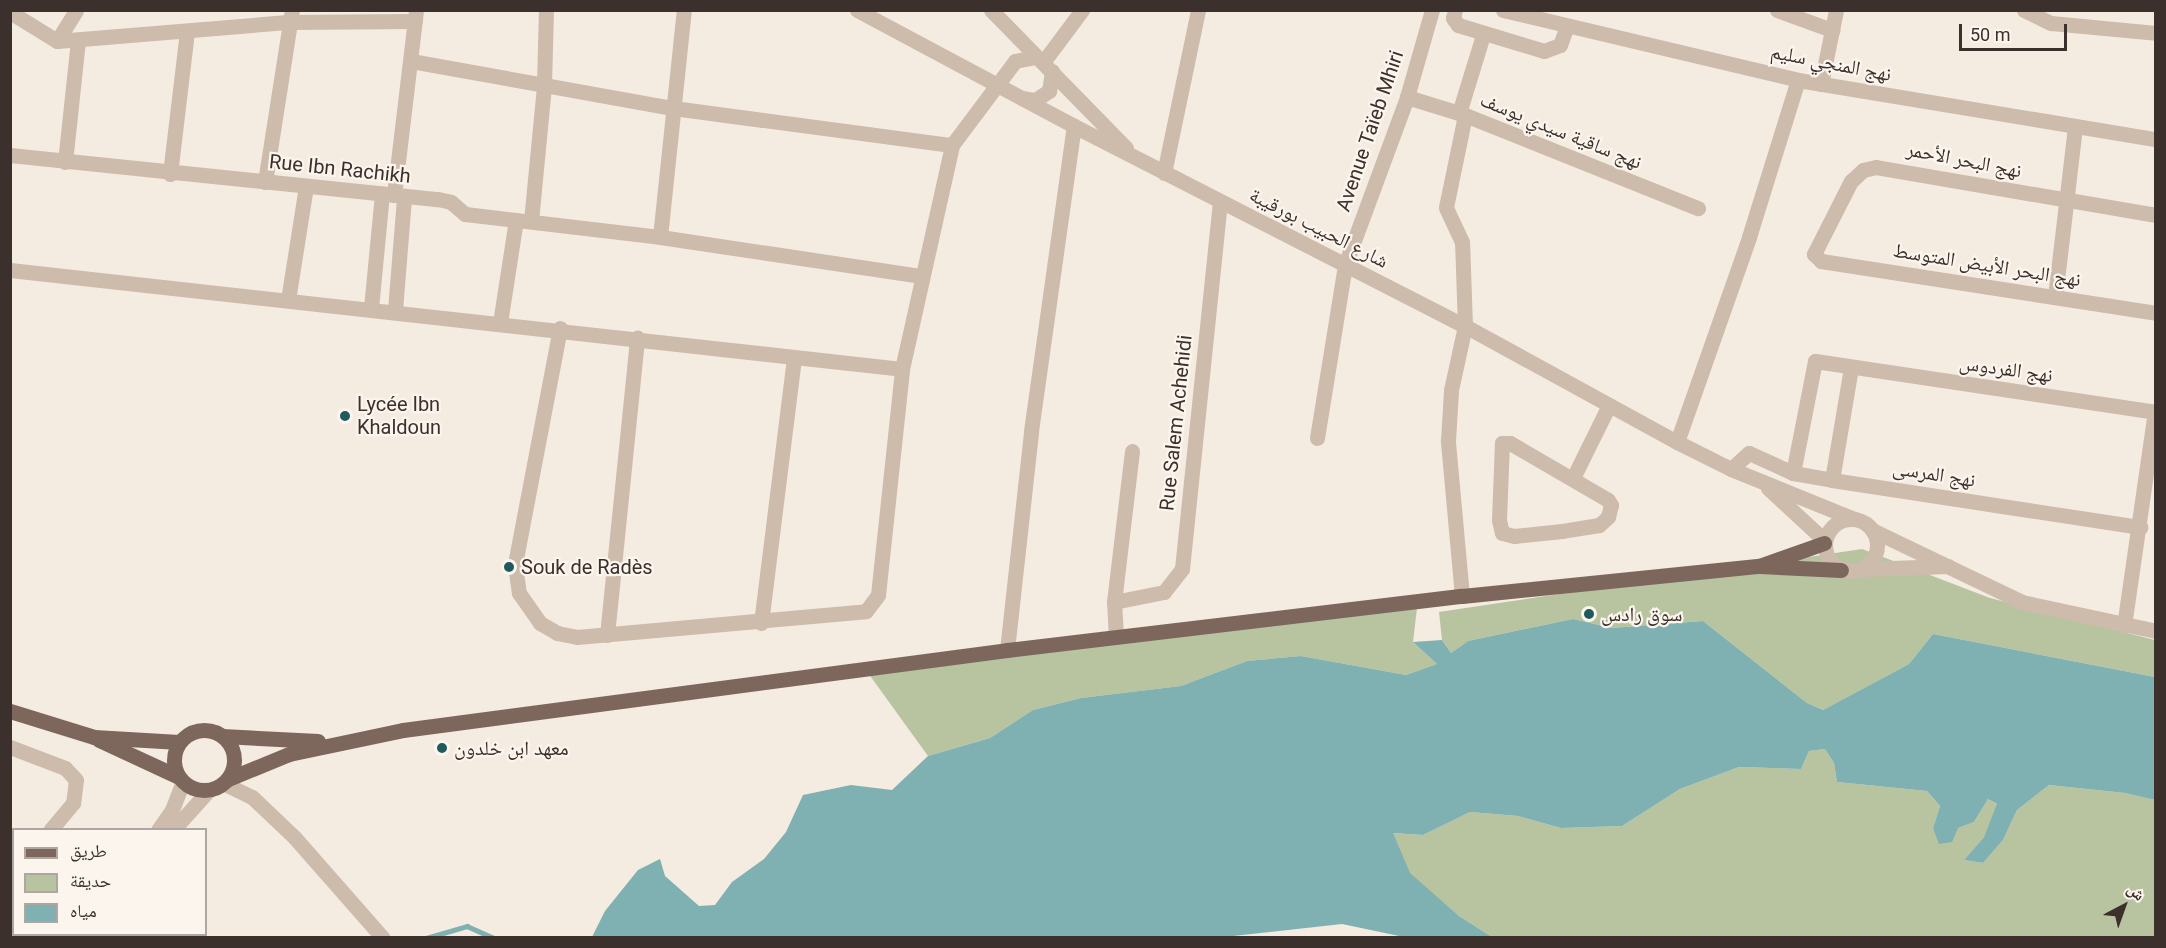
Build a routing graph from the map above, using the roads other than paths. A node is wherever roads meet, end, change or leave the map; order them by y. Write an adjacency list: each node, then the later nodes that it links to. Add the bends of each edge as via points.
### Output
1 (76, 10): 23 (street)
2 (546, 10): 29 (street)
3 (684, 10): 33 (street)
4 (857, 10): 30 (street, شارع الحبيب بورقيبة)
5 (991, 10): 26 (street)
6 (1082, 10): 26 (street)
7 (1198, 10): 42 (street)
8 (1432, 10): 31 (street, Avenue Taïeb Mhiri)
9 (1455, 10): 22 (street, via 1458,25)
10 (1503, 10): 18 (street, نهج المنجي سليم)
11 (1777, 10): 19 (street)
12 (1836, 10): 19 (street)
13 (2025, 10): 17 (street, via 2041,22)
14 (10, 12): 23 (street)
15 (291, 16): 16 (street); 20 (street); 44 (street)
16 (416, 16): 25 (street)
17 (2078, 17): 21 (street)
18 (1567, 26): 22 (street, via 1565,37 1553,50); 27 (street, نهج المنجي سليم)
19 (1832, 30): 28 (street)
20 (187, 31): 24 (street); 43 (street)
21 (2156, 33)
22 (1483, 35): 34 (street)
23 (57, 40): 24 (street)
24 (78, 40): 41 (street)
25 (411, 61): 29 (street); 46 (street)
26 (1044, 63): 30 (street, via 1015,61); 32 (street, via 1049,91 1035,100); 40 (street)
27 (1798, 80): 28 (street, نهج المنجي سليم); 72 (street, via 1749,237)
28 (1821, 84): 36 (street, نهج المنجي سليم)
29 (544, 85): 33 (street); 51 (street)
30 (999, 85): 32 (street, شارع الحبيب بورقيبة); 38 (street)
31 (1407, 97): 34 (street, نهج ساقية سيدي يوسف); 54 (street, Avenue Taïeb Mhiri)
32 (1022, 98): 35 (street, شارع الحبيب بورقيبة)
33 (673, 108): 38 (street); 52 (street)
34 (1462, 114): 49 (street, نهج ساقية سيدي يوسف); 63 (street, via 1446,207 1462,237)
35 (1074, 126): 40 (street, شارع الحبيب بورقيبة); 94 (street, via 1031,431)
36 (2075, 126): 37 (street, نهج المنجي سليم); 47 (street)
37 (2156, 139)
38 (952, 145): 56 (street)
39 (10, 155): 41 (street, Rue Ibn Rachikh)
40 (1134, 156): 42 (street, شارع الحبيب بورقيبة)
41 (65, 162): 43 (street, Rue Ibn Rachikh)
42 (1164, 173): 48 (street, شارع الحبيب بورقيبة)
43 (170, 174): 44 (street, Rue Ibn Rachikh)
44 (265, 182): 45 (street, Rue Ibn Rachikh)
45 (306, 186): 46 (street, Rue Ibn Rachikh); 58 (street)
46 (393, 195): 51 (street, Rue Ibn Rachikh, via 446,200 460,213); 59 (street); 60 (street)
47 (2067, 201): 50 (street, نهج البحر الأحمر); 53 (street, نهج البحر الأحمر, via 1886,167 1863,170 1851,181); 57 (street)
48 (1220, 202): 54 (street, شارع الحبيب بورقيبة); 88 (street, Rue Salem Achehidi, via 1182,569 1164,592)
49 (1698, 208)
50 (2156, 215)
51 (523, 221): 52 (street, Rue Ibn Rachikh); 62 (street)
52 (660, 237): 56 (street, Rue Ibn Rachikh)
53 (1814, 256): 57 (street, نهج البحر الأبيض المتوسط, via 1821,261)
54 (1345, 266): 63 (street, شارع الحبيب بورقيبة); 71 (street, Avenue Taïeb Mhiri)
55 (10, 270): 58 (street)
56 (920, 276): 68 (street)
57 (2055, 297): 61 (street, نهج البحر الأبيض المتوسط)
58 (288, 300): 59 (street)
59 (371, 308): 60 (street)
60 (395, 310): 62 (street)
61 (2156, 313)
62 (501, 323): 64 (street)
63 (1464, 326): 69 (street, شارع الحبيب بورقيبة); 87 (street, via 1448,423)
64 (560, 328): 65 (street); 92 (street, via 515,575 524,602 547,628 567,636)
65 (637, 338): 66 (street); 92 (street)
66 (794, 358): 68 (street); 89 (street)
67 (1851, 368): 70 (street, نهج الفردوس); 75 (street, نهج الفردوس, via 1815,361); 77 (street)
68 (902, 369): 89 (street, via 875,601 860,614)
69 (1609, 405): 72 (street, شارع الحبيب بورقيبة); 76 (street)
70 (2155, 412): 80 (street)
71 (1317, 438)
72 (1677, 442): 74 (street, شارع الحبيب بورقيبة)
73 (1132, 451): 88 (street)
74 (1731, 469): 75 (street, نهج المرسى, via 1749,453); 78 (street, شارع الحبيب بورقيبة)
75 (1793, 473): 77 (street, نهج المرسى)
76 (1573, 478): 76 (street, via 1611,505 1604,521 1562,531 1514,536 1502,533 1502,443 1510,443)
77 (1832, 480): 80 (street, نهج المرسى)
78 (1762, 482): 79 (street, شارع الحبيب بورقيبة); 82 (street, شارع الحبيب بورقيبة)
79 (1854, 519): 81 (street); 82 (street, via 1834,525)
80 (2140, 527): 90 (street)
81 (1872, 530): 84 (street); 85 (street, via 1876,552)
82 (1825, 542): 83 (main road); 86 (street, via 1829,560)
83 (1759, 566): 86 (main road); 87 (main road)
84 (1951, 566): 85 (street); 90 (street, via 2022,602)
85 (1863, 569): 86 (street)
86 (1841, 570)
87 (1462, 596): 93 (main road)
88 (1114, 602): 93 (street)
89 (761, 623): 92 (street)
90 (2124, 626): 91 (street)
91 (2156, 632)
92 (607, 635)
93 (1116, 638): 94 (main road)
94 (1007, 650): 99 (main road)
95 (10, 711): 97 (main road)
96 (222, 736): 98 (main road, via 199,730); 99 (main road); 102 (main road, via 234,756)
97 (94, 737): 98 (main road); 101 (main road)
98 (179, 742): 101 (main road, via 174,753)
99 (336, 742): 102 (main road, via 289,754)
100 (10, 747): 104 (street, via 72,774 76,795)
101 (180, 779): 103 (main road, via 196,790); 105 (street, via 172,810)
102 (226, 781): 103 (main road); 107 (street, via 252,797 295,838)
103 (208, 791): 106 (street)
104 (66, 823)
105 (159, 828)
106 (175, 828)
107 (382, 937)

